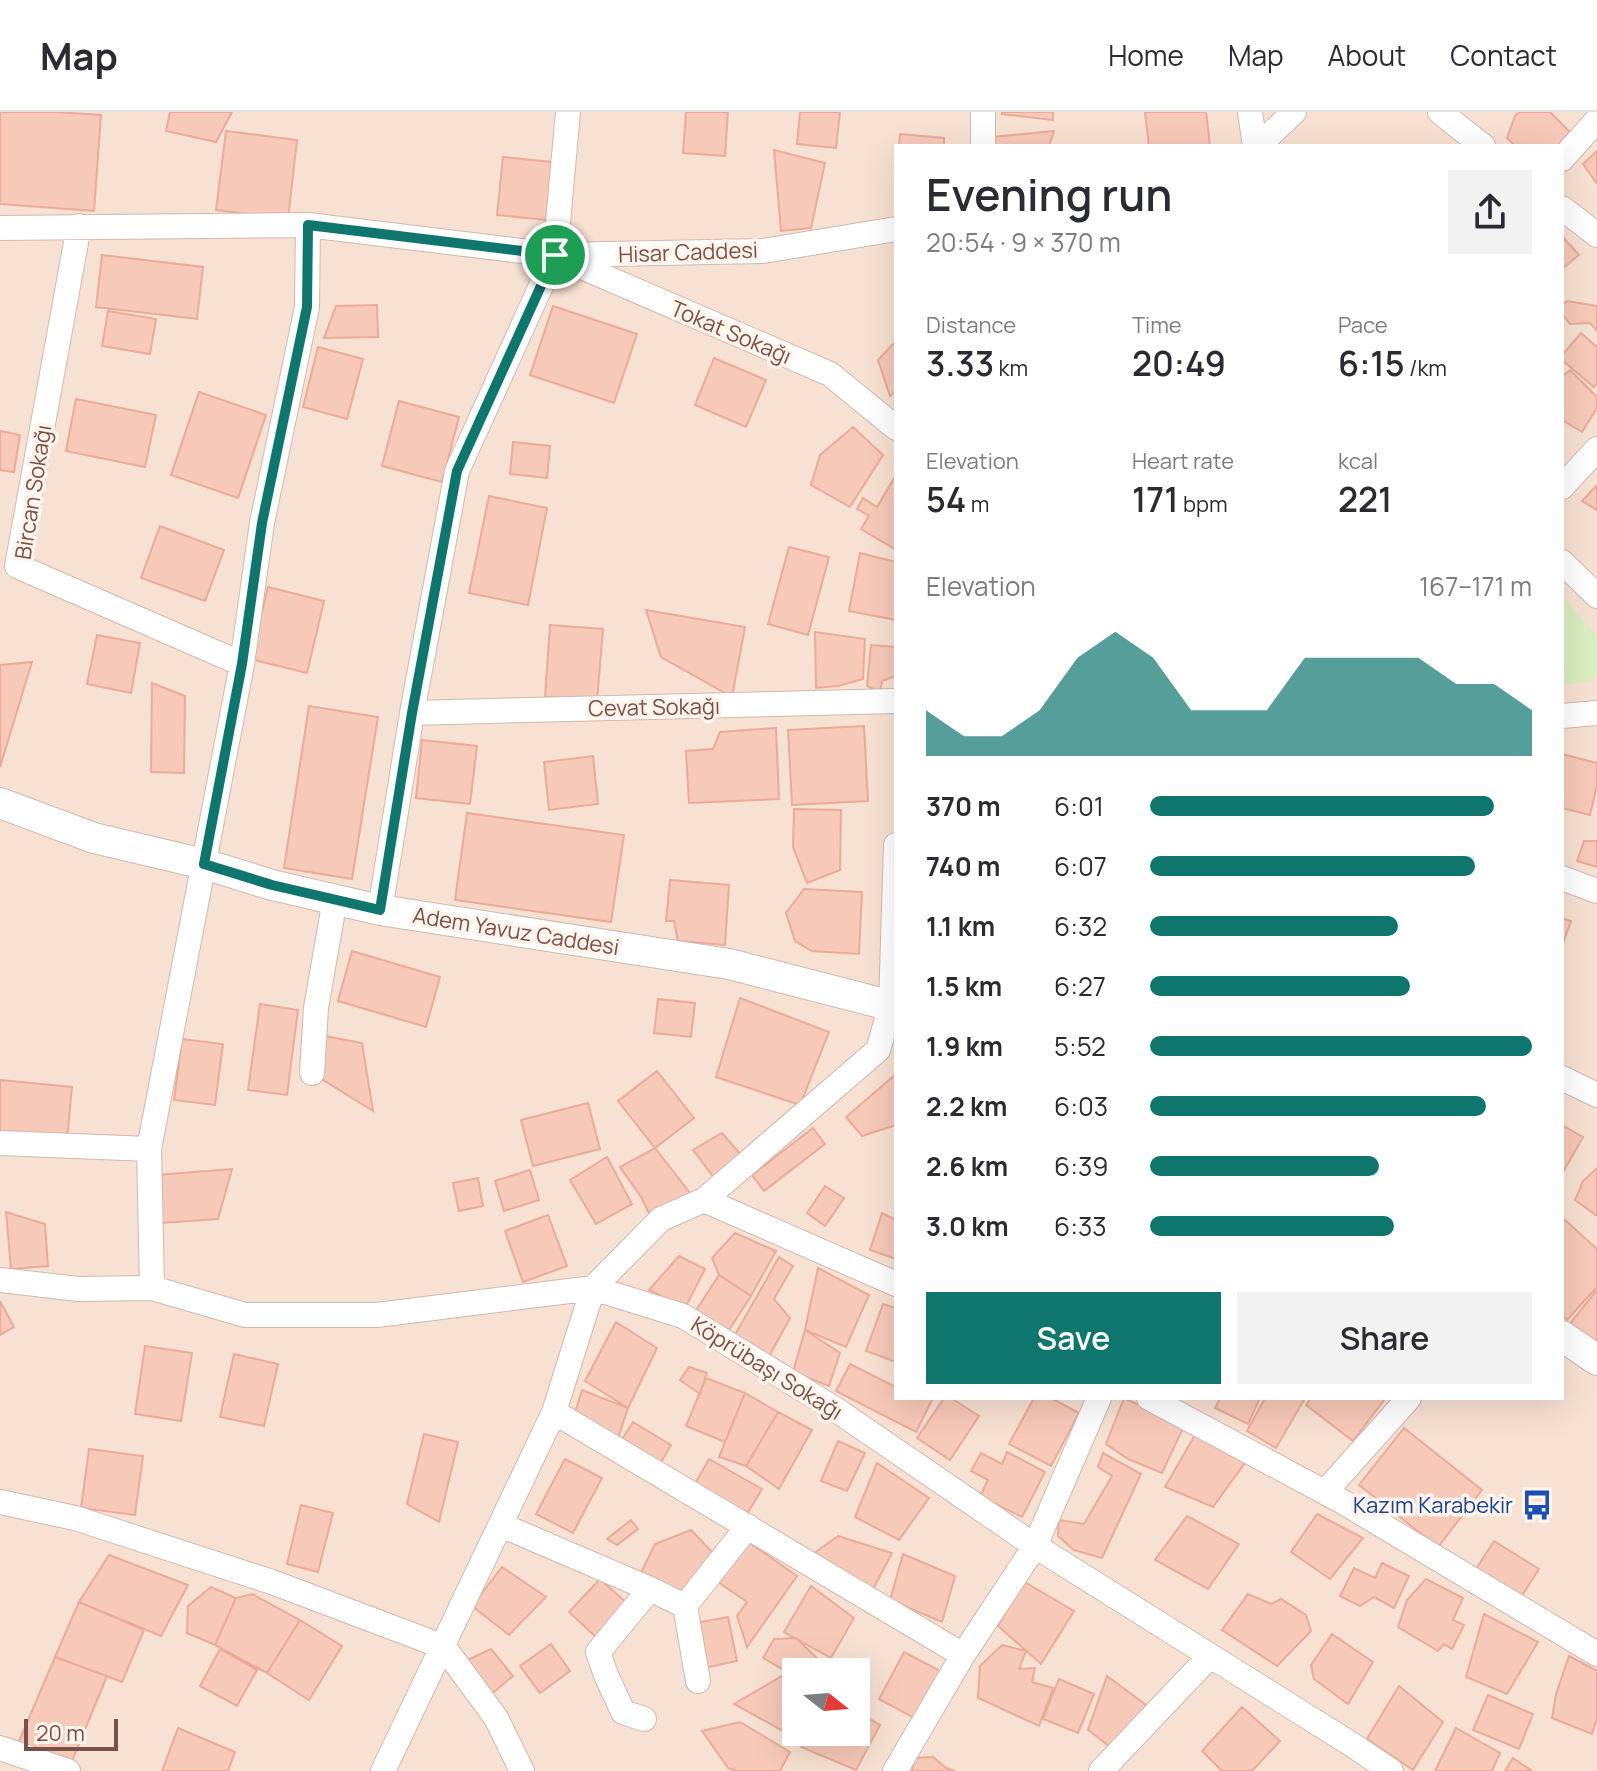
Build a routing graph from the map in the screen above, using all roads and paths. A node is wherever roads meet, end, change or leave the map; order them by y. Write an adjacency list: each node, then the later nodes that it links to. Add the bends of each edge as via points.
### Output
1 (568, 112): 18 (street)
2 (983, 112): 7 (street)
3 (1250, 112): 8 (street)
4 (1294, 112): 9 (street)
5 (1440, 112): 10 (street)
6 (1597, 120): 11 (street)
7 (983, 144)
8 (1257, 144)
9 (1259, 144)
10 (1480, 144)
11 (1564, 157)
12 (1564, 210): 17 (street)
13 (308, 225): 14 (street, Hisar Caddesi); 18 (street, Hisar Caddesi); 24 (street, via 307,307 262,523)
14 (79, 226): 15 (street, Hisar Caddesi); 24 (street, Bircan Sokağı, via 17,566)
15 (0, 228)
16 (894, 229): 18 (street, Hisar Caddesi, via 763,251)
17 (1597, 235)
18 (555, 255): 19 (street, Tokat Sokağı, via 830,374); 26 (street, via 457,471)
19 (894, 426)
20 (1597, 449): 21 (street)
21 (1564, 485)
22 (1564, 564): 23 (street)
23 (1597, 596)
24 (242, 664): 30 (street)
25 (894, 701): 26 (street, Cevat Sokağı)
26 (412, 713): 34 (street)
27 (1597, 713): 28 (street)
28 (1564, 716)
29 (0, 803): 30 (street, Adem Yavuz Caddesi, via 94,838)
30 (204, 864): 33 (street, Adem Yavuz Caddesi); 41 (street)
31 (1564, 879): 32 (street)
32 (1597, 891)
33 (335, 899): 34 (street, Adem Yavuz Caddesi); 37 (street, via 316,1008)
34 (380, 910): 36 (street, Adem Yavuz Caddesi, via 729,964)
35 (894, 952): 36 (street)
36 (893, 1006): 42 (street, via 878,1050)
37 (312, 1073)
38 (1564, 1079): 39 (street)
39 (1597, 1095)
40 (0, 1143): 41 (street)
41 (149, 1149): 45 (street)
42 (704, 1200): 44 (street); 46 (street, via 661,1219)
43 (0, 1280): 45 (street, Köprübaşı Sokağı, via 78,1289)
44 (894, 1283)
45 (152, 1288): 46 (street, Köprübaşı Sokağı, via 245,1315 377,1315)
46 (593, 1288): 52 (street); 57 (street, Köprübaşı Sokağı, via 683,1316 835,1409)
47 (1564, 1337): 48 (street)
48 (1597, 1360)
49 (1098, 1400): 57 (street)
50 (1153, 1400): 53 (street)
51 (1407, 1400): 53 (street)
52 (554, 1412): 55 (street); 56 (street)
53 (1325, 1492): 61 (street)
54 (0, 1502): 60 (street, via 75,1518 256,1577)
55 (501, 1525): 58 (street); 60 (street)
56 (748, 1526): 59 (street); 62 (street)
57 (1035, 1546): 62 (street); 63 (street, Köprübaşı Sokağı)
58 (650, 1589): 59 (street); 65 (street, via 598,1652 623,1712)
59 (685, 1606): 64 (street)
60 (444, 1647): 69 (street); 70 (street, via 496,1718)
61 (1597, 1654)
62 (963, 1655): 71 (street)
63 (1210, 1656): 67 (street); 72 (street, Köprübaşı Sokağı)
64 (698, 1681)
65 (644, 1719)
66 (0, 1748): 68 (street)
67 (1112, 1768)
68 (68, 1771)
69 (383, 1771)
70 (522, 1771)
71 (895, 1771)
72 (1391, 1771)

